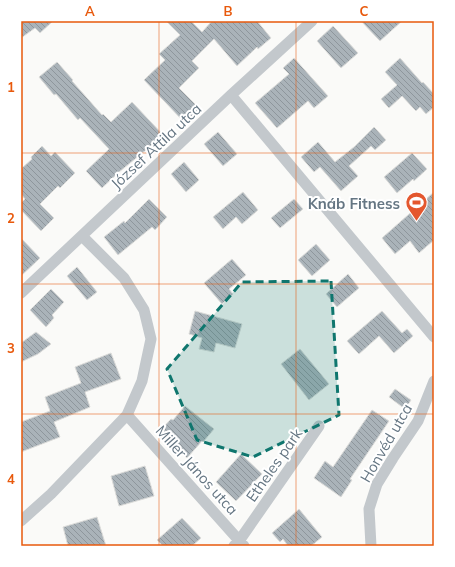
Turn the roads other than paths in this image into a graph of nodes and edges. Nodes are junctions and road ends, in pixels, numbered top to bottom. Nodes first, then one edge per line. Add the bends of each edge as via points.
1 (312, 21) edge
2 (231, 95) junction
3 (82, 236) junction
4 (21, 293) edge
5 (433, 334) edge
6 (434, 381) edge
7 (127, 415) junction
8 (319, 426) dead end
9 (21, 521) edge
10 (239, 544) edge
11 (371, 546) edge

1 - 2 street, József Attila utca
2 - 3 street, József Attila utca
2 - 5 street
3 - 4 street, József Attila utca
3 - 7 street via 124,278 144,310 151,339 142,381
6 - 11 street, Honvéd utca via 418,421 377,484 369,509
7 - 9 street via 51,494
7 - 10 street, Miller János utca
8 - 10 street, Etheles park

